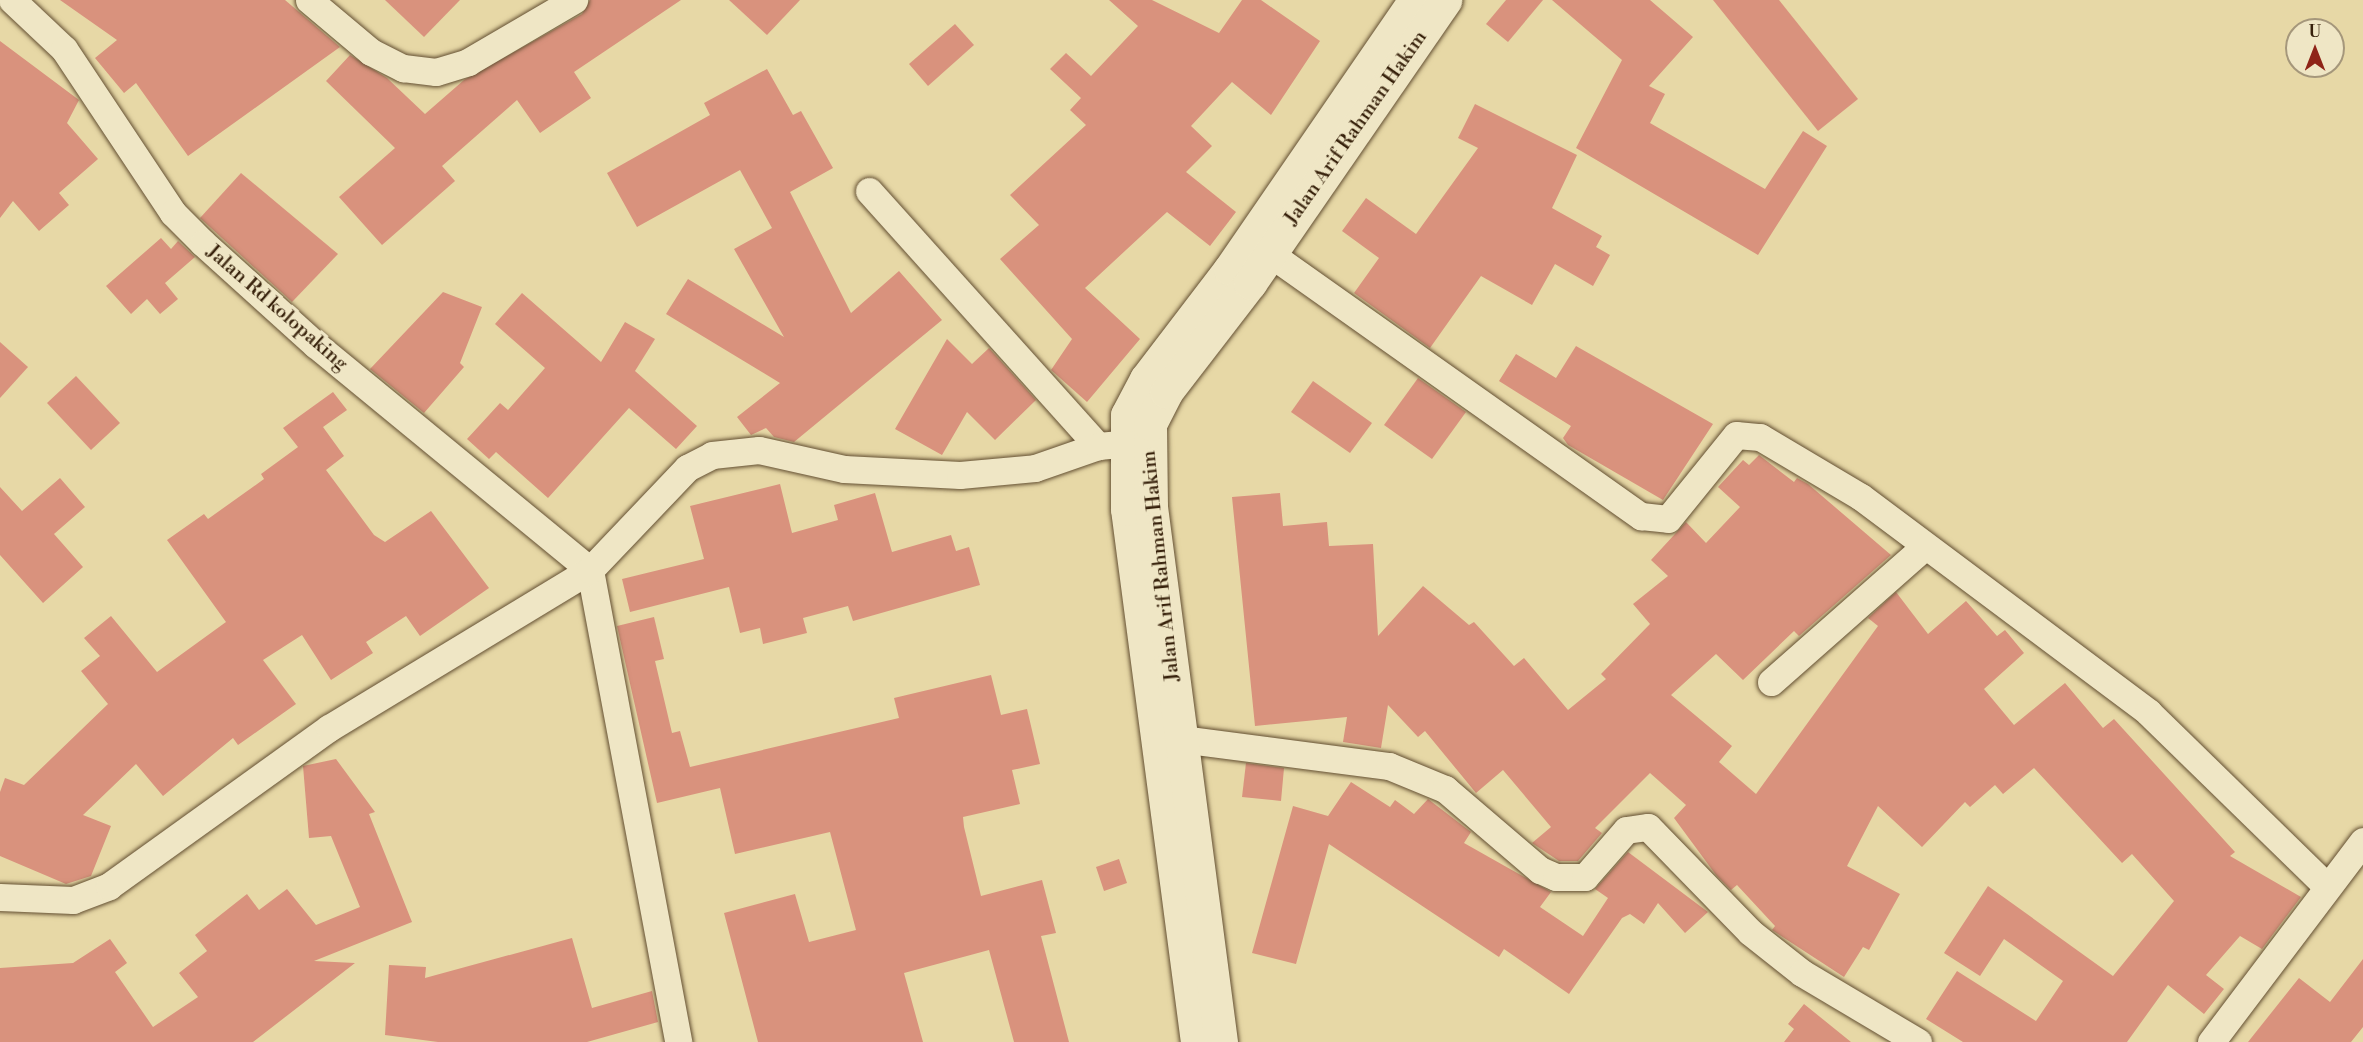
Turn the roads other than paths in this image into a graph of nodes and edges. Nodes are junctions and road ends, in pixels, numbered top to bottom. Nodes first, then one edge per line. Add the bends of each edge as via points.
1 (12, 0) edge
2 (309, 0) edge
3 (574, 0) edge
4 (1415, 0) edge
5 (1445, 0) edge
6 (869, 191) dead end
7 (1269, 253) junction
8 (1240, 276) junction
9 (1156, 385) junction
10 (1110, 445) junction
11 (1925, 546) junction
12 (590, 570) junction
13 (1771, 682) dead end
14 (1181, 739) junction
15 (1180, 822) junction
16 (2363, 842) edge
17 (2326, 886) junction
18 (0, 897) edge
19 (678, 1042) edge
20 (1197, 1042) edge
21 (1221, 1042) edge
22 (1918, 1042) edge
23 (2211, 1042) edge

1 - 12 street, Jalan Rd kolopaking via 64,49 174,213 203,243 316,345
2 - 3 street via 371,52 403,68 436,72 468,62
4 - 8 main road, Jalan Arif Rahman Hakim
5 - 7 main road, Jalan Arif Rahman Hakim
6 - 10 street
7 - 8 main road, Jalan Arif Rahman Hakim
7 - 11 street via 1641,516 1668,519 1726,443 1747,434 1861,497
8 - 9 main road, Jalan Arif Rahman Hakim
9 - 10 main road, Jalan Arif Rahman Hakim via 1127,415
9 - 14 main road, Jalan Arif Rahman Hakim via 1147,445
10 - 12 street via 1035,468 960,475 844,469 759,450 712,455 687,468
10 - 15 main road, Jalan Arif Rahman Hakim via 1127,509
11 - 13 street
11 - 17 street via 2148,712
12 - 18 street via 329,728 109,886 73,900
12 - 19 street
14 - 15 main road, Jalan Arif Rahman Hakim
14 - 22 street via 1389,766 1444,789 1539,870 1556,877 1585,877 1626,830 1648,827 1750,932 1802,973
15 - 20 main road, Jalan Arif Rahman Hakim
15 - 21 main road, Jalan Arif Rahman Hakim
16 - 17 street
17 - 23 street

